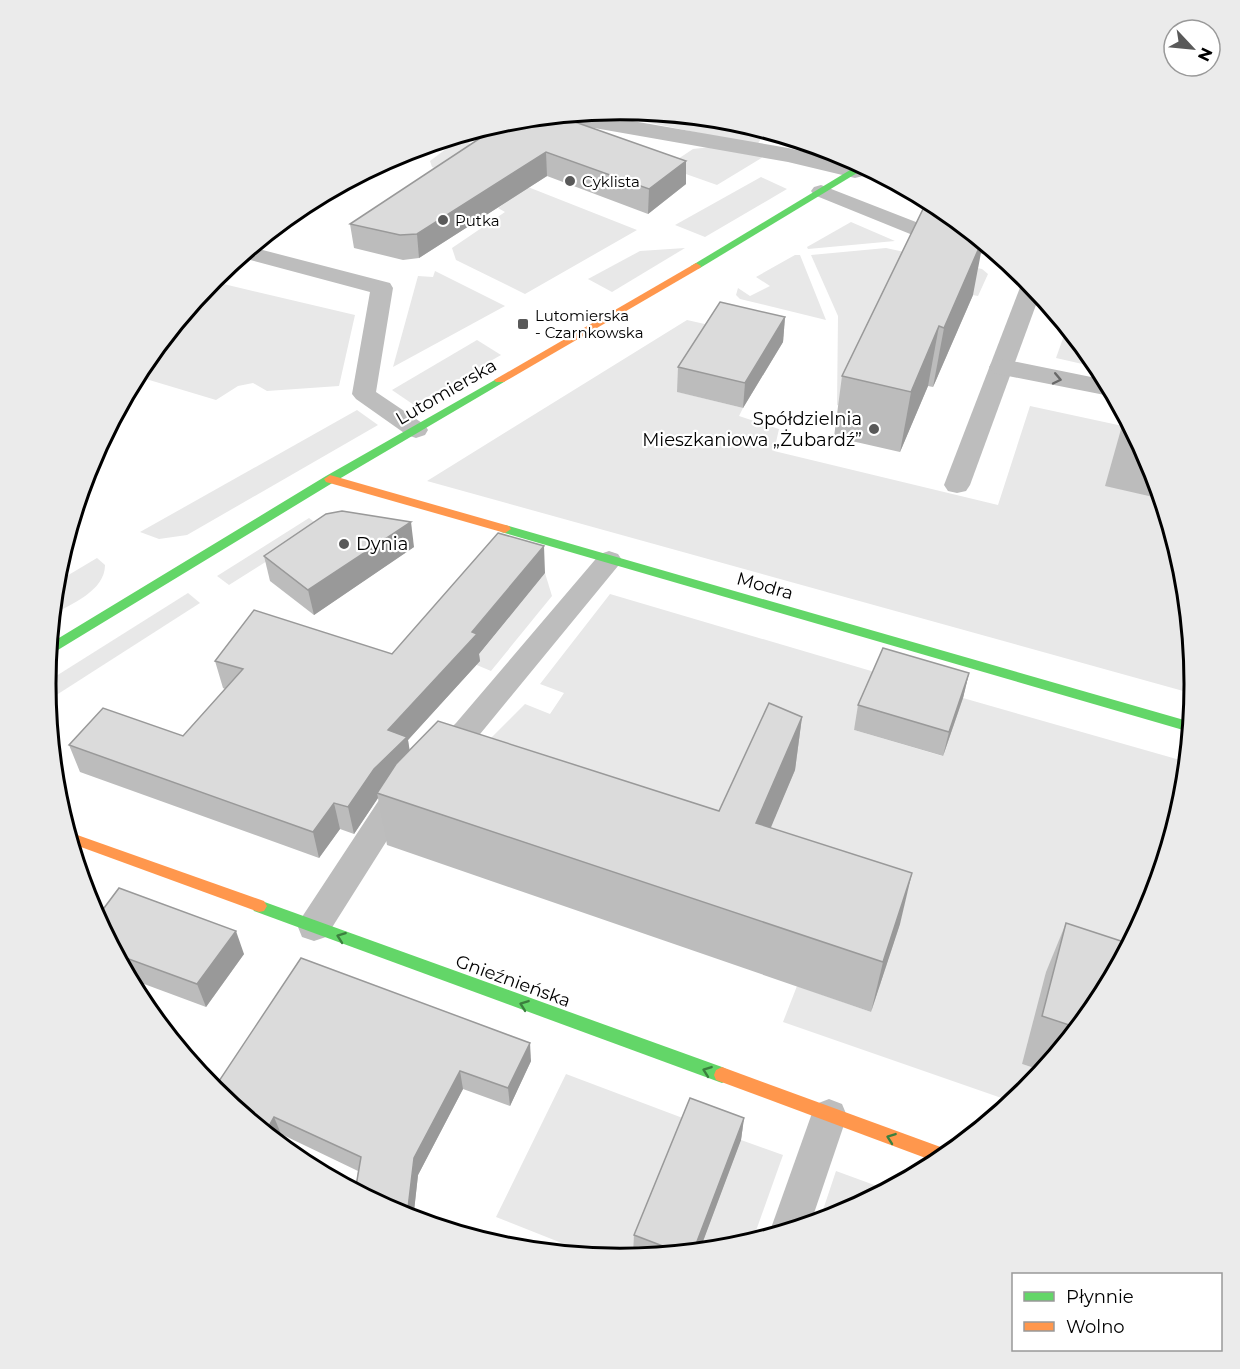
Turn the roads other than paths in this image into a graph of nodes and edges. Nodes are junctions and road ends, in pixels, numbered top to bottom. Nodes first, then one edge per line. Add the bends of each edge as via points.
1 (592, 121) edge
2 (840, 165) edge
3 (854, 171) edge
4 (821, 191) junction
5 (975, 246) edge
6 (254, 255) edge
7 (1028, 295) edge
8 (1002, 367) junction
9 (1100, 387) edge
10 (416, 430) junction
11 (330, 479) junction
12 (957, 485) dead end
13 (609, 560) junction
14 (57, 645) edge
15 (1183, 725) edge
16 (78, 841) edge
17 (314, 927) junction
18 (829, 1116) junction
19 (935, 1153) edge
20 (792, 1222) edge

1 - 2 street
3 - 4 street, Lutomierska
4 - 5 lane via 932,236
4 - 10 street, Lutomierska
6 - 10 lane via 382,288 364,394
7 - 8 lane
8 -> 9 street
8 - 12 lane
10 - 11 street, Lutomierska
11 - 13 street, Modra
11 - 14 street, Lutomierska
13 - 15 street, Modra
13 - 17 lane via 466,731 392,806
16 - 17 street, Gnieźnieńska
18 -> 17 street, Gnieźnieńska
19 -> 18 street, Gnieźnieńska
18 - 20 lane

